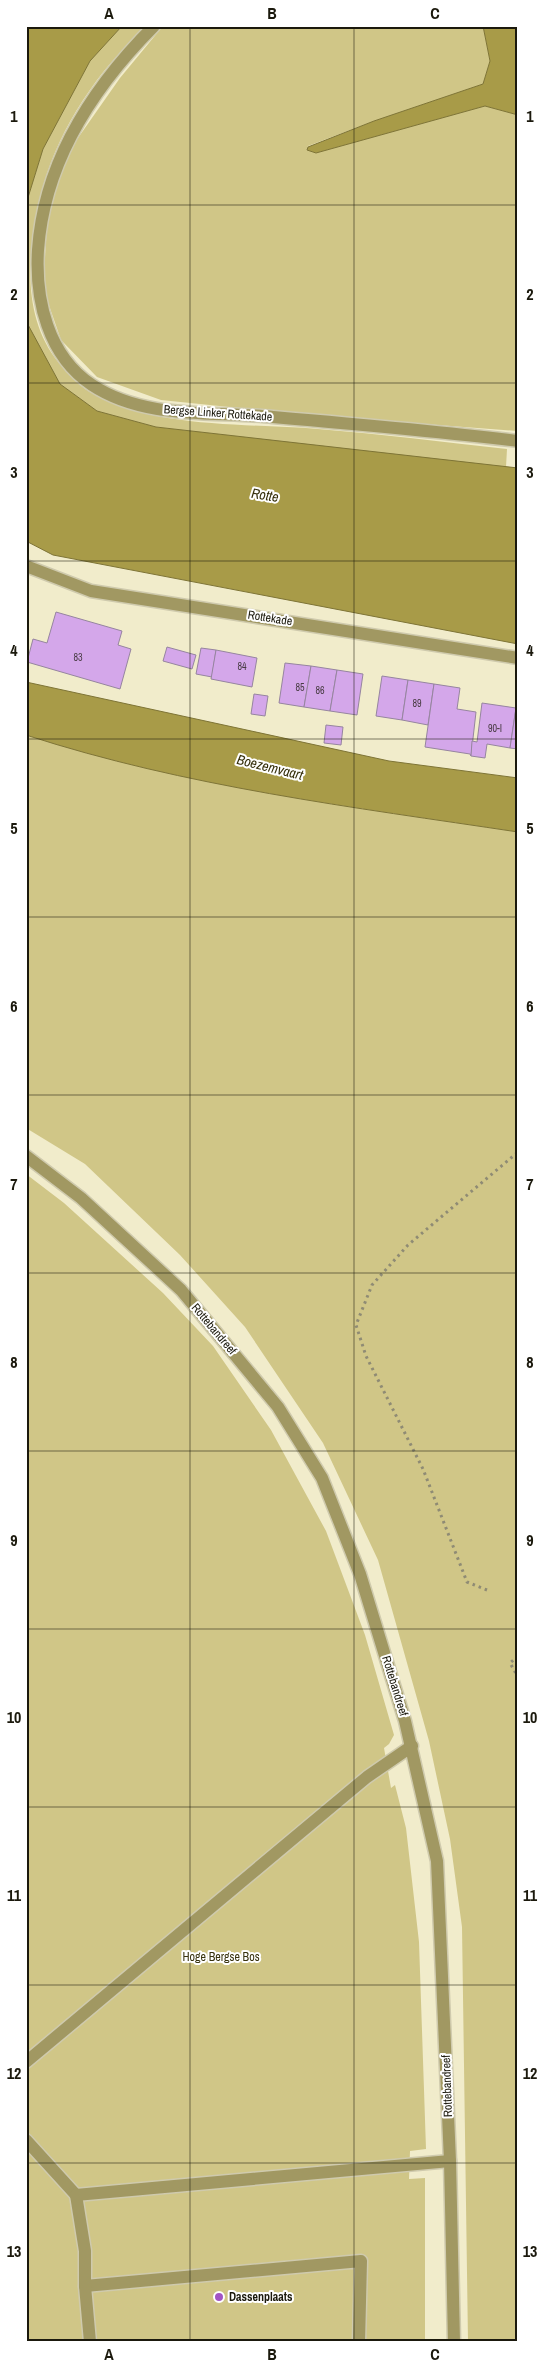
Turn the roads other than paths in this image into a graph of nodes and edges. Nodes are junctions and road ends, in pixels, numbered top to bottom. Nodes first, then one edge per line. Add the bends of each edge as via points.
1 (154, 26) edge
2 (518, 441) edge
3 (26, 566) edge
4 (518, 658) edge
5 (26, 1156) edge
6 (412, 1746) junction
7 (26, 2062) edge
8 (26, 2140) edge
9 (450, 2161) junction
10 (76, 2196) junction
11 (85, 2286) junction
12 (90, 2342) edge
13 (359, 2342) edge
14 (454, 2342) edge

1 - 2 street, Bergse Linker Rottekade via 88,105 68,141 47,196 37,262 39,292 45,321 56,346 72,369 92,386 148,407
3 - 4 street, Rottekade via 91,591
5 - 6 street, Rottebandreef via 81,1198 181,1290 278,1407 322,1478 360,1574
6 - 7 street via 367,1777
6 - 9 street, Rottebandreef via 437,1861
8 - 10 street
9 - 10 street
9 - 14 street, Rottebandreef
10 - 11 street via 85,2251
11 - 12 street
11 - 13 street via 361,2261

